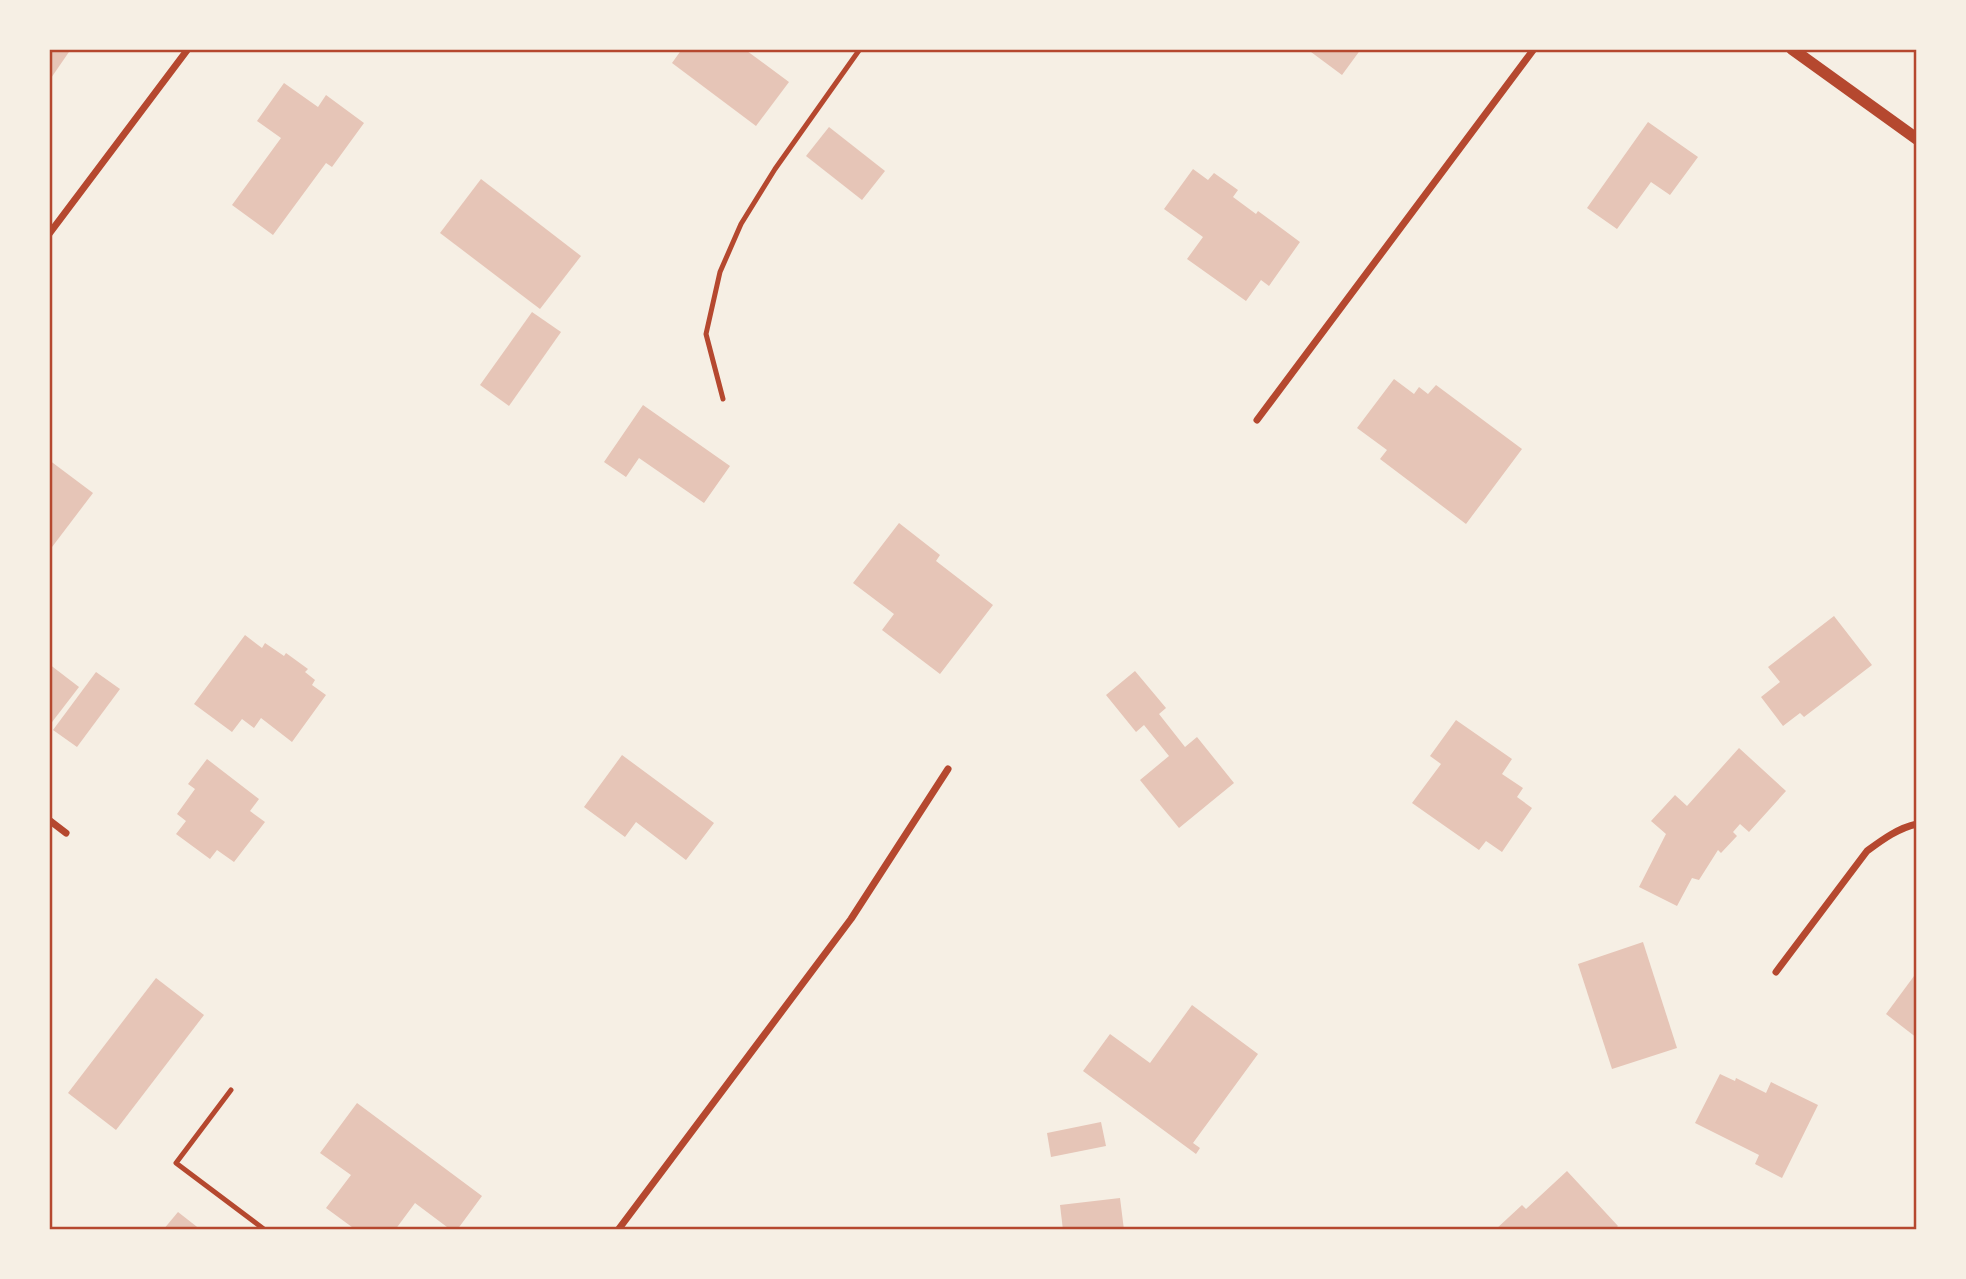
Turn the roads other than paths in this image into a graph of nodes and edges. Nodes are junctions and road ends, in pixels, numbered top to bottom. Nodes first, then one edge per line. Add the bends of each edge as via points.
1 (188, 49) edge
2 (860, 49) edge
3 (1534, 49) edge
4 (1792, 49) edge
5 (1917, 139) edge
6 (49, 234) edge
7 (723, 399) dead end
8 (1258, 420) dead end
9 (948, 769) dead end
10 (49, 820) edge
11 (1917, 824) edge
12 (66, 833) dead end
13 (1776, 972) dead end
14 (231, 1090) dead end
15 (265, 1230) edge
16 (618, 1230) edge

1 - 6 street
2 - 7 lane via 775,169 741,225 720,272 706,334
3 - 8 street
4 - 5 street
9 - 16 street via 851,919
10 - 12 street
11 - 13 street via 1867,851
14 - 15 lane via 176,1163

